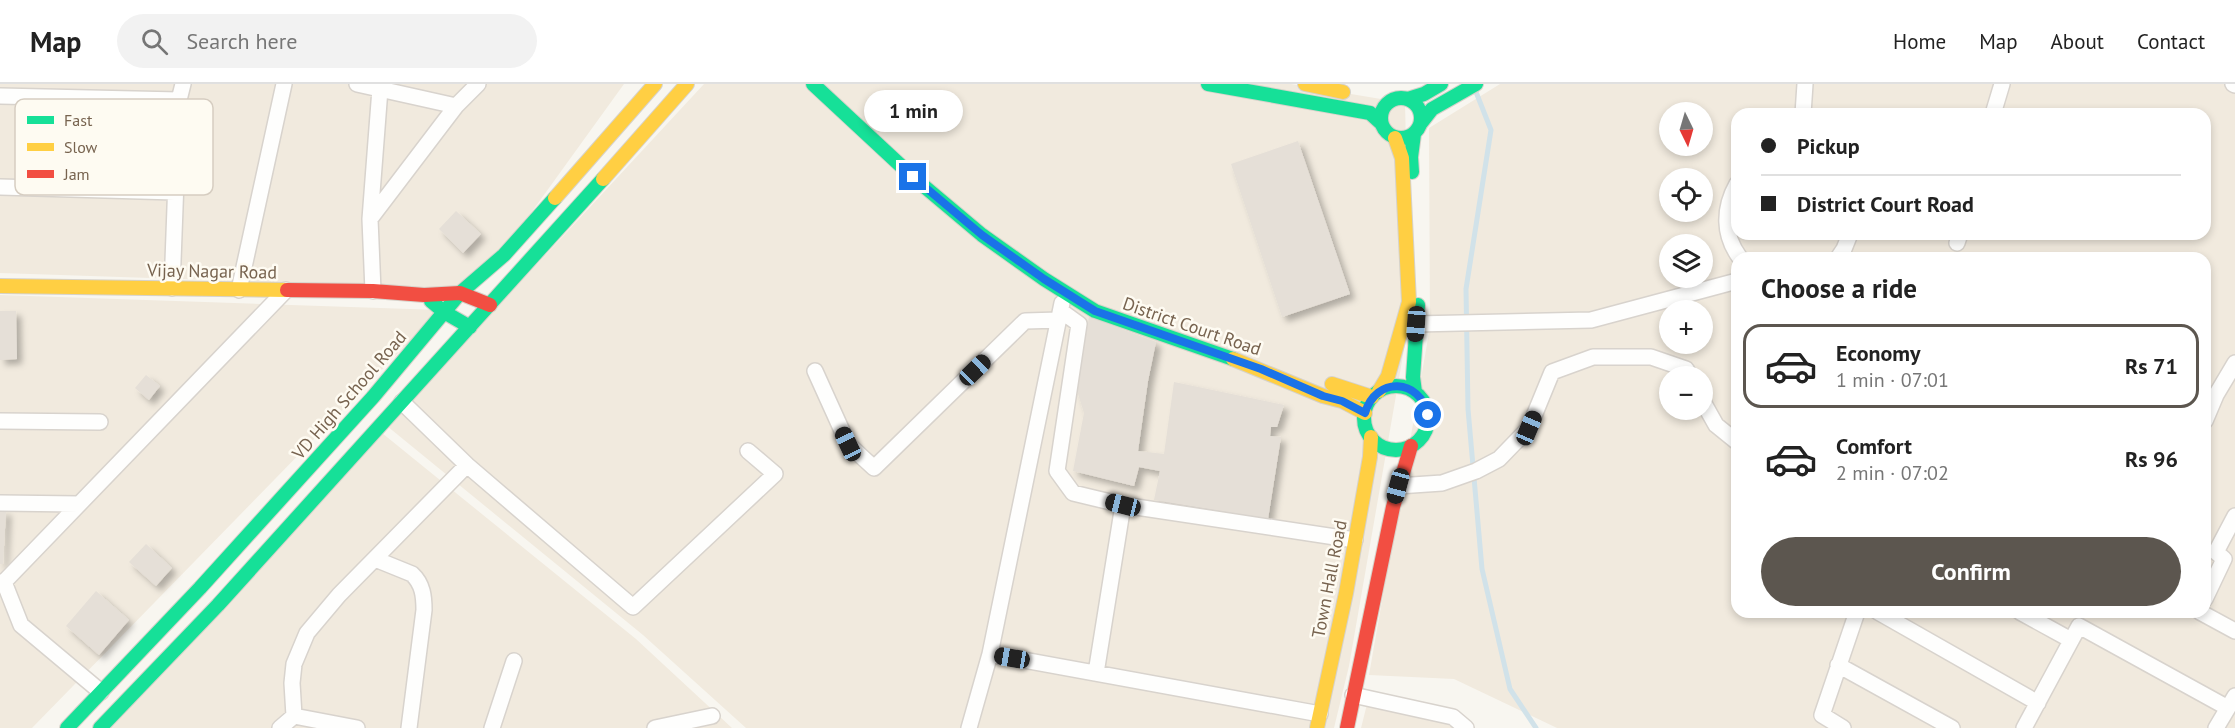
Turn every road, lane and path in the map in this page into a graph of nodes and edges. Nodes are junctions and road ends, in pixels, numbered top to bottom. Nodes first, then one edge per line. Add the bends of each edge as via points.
1 (183, 84) edge
2 (284, 84) edge
3 (357, 84) edge
4 (478, 84) edge
5 (655, 84) edge
6 (687, 84) edge
7 (813, 84) edge
8 (1208, 84) edge
9 (1305, 84) edge
10 (1441, 84) edge
11 (1476, 84) edge
12 (1805, 84) edge
13 (2002, 84) edge
14 (380, 89) junction
15 (75, 90) edge
16 (1357, 94) dead end
17 (0, 96) edge
18 (1377, 98) dead end
19 (169, 99) edge
20 (179, 99) edge
21 (1393, 99) junction
22 (1408, 99) junction
23 (456, 106) junction
24 (1803, 108) edge
25 (1995, 108) edge
26 (1381, 123) junction
27 (1417, 128) junction
28 (1395, 138) junction
29 (0, 187) edge
30 (15, 187) edge
31 (175, 195) edge
32 (1731, 195) edge
33 (370, 219) junction
34 (1736, 252) edge
35 (1044, 279) junction
36 (1731, 283) edge
37 (0, 286) edge
38 (172, 288) junction
39 (239, 290) junction
40 (286, 290) junction
41 (373, 291) junction
42 (1065, 292) junction
43 (460, 293) junction
44 (424, 295) junction
45 (490, 305) junction
46 (444, 312) junction
47 (1060, 316) junction
48 (1416, 324) junction
49 (470, 327) junction
50 (1256, 353) dead end
51 (2235, 363) edge
52 (1677, 366) edge
53 (815, 371) dead end
54 (1307, 374) dead end
55 (1415, 392) junction
56 (2211, 392) edge
57 (1375, 394) junction
58 (402, 402) junction
59 (1365, 413) junction
60 (1713, 420) edge
61 (0, 421) edge
62 (100, 422) dead end
63 (1371, 437) junction
64 (1731, 437) edge
65 (1411, 446) junction
66 (748, 450) dead end
67 (467, 465) junction
68 (1398, 486) junction
69 (0, 503) edge
70 (79, 504) junction
71 (1123, 505) junction
72 (2235, 516) edge
73 (1355, 540) junction
74 (375, 559) junction
75 (2, 582) edge
76 (2211, 586) edge
77 (1855, 618) edge
78 (1888, 618) edge
79 (2031, 618) edge
80 (2211, 618) edge
81 (2235, 631) edge
82 (2071, 640) junction
83 (990, 654) junction
84 (514, 661) dead end
85 (1838, 665) junction
86 (1096, 673) junction
87 (101, 692) junction
88 (1353, 695) junction
89 (2233, 701) edge
90 (2037, 703) junction
91 (294, 716) junction
92 (712, 716) dead end
93 (1319, 721) edge
94 (67, 728) edge
95 (100, 728) edge
96 (280, 728) edge
97 (357, 728) edge
98 (410, 728) edge
99 (492, 728) edge
100 (656, 728) edge
101 (969, 728) edge
102 (1347, 728) edge
103 (1466, 728) edge
104 (1843, 728) edge
105 (1952, 728) edge
106 (2024, 728) edge
107 (2216, 728) edge

1 - 20 street
2 - 39 street
3 - 14 street
4 - 23 street
5 - 43 street, VD High School Road via 504,255
6 - 45 street
7 - 35 street, District Court Road via 913,177 982,235
8 - 26 street via 1370,113
9 - 16 street
10 - 22 street
11 - 27 street via 1432,109
12 - 24 street
13 - 25 street
14 - 23 street
14 - 33 street
15 - 17 street
15 - 19 street
18 - 21 street
21 - 22 street
21 - 26 street via 1382,110
22 - 27 street via 1419,109
23 - 33 street
26 - 28 street
27 - 28 street
27 - 48 street via 1411,157
28 - 57 street via 1402,158 1409,302 1388,376
29 - 30 street
31 - 38 street
32 - 34 street via 1726,221
33 - 41 street
35 - 42 street, District Court Road
35 - 50 street, District Court Road
36 - 48 street via 1591,321
37 - 38 street, Vijay Nagar Road
38 - 39 street, Vijay Nagar Road
39 - 40 street, Vijay Nagar Road
40 - 41 street, Vijay Nagar Road
40 - 70 street
41 - 44 street, Vijay Nagar Road
42 - 47 street
42 - 59 street, District Court Road via 1095,311 1261,369
43 - 44 street, Vijay Nagar Road
43 - 45 street, Vijay Nagar Road
43 - 46 street, VD High School Road
44 - 46 street
45 - 49 street
46 - 49 street
46 - 87 street, VD High School Road via 366,406
47 - 53 street via 1025,321 874,468 848,444
47 - 71 street via 1079,324 1057,471 1073,493
47 - 83 street
48 - 55 street
49 - 58 street
51 - 56 street
52 - 68 street via 1651,357 1593,357 1552,372 1529,428 1498,459 1442,483
54 - 57 street
55 - 57 street via 1397,386
55 - 65 street via 1428,415 1424,433
57 - 59 street
58 - 67 street
58 - 95 street via 219,604
59 - 63 street
60 - 64 street
61 - 62 street
63 - 65 street via 1384,447
63 - 73 street, Town Hall Road
65 - 68 street
66 - 67 street via 775,474 633,608
67 - 74 street
68 - 88 street
69 - 70 street
70 - 75 street
71 - 73 street
71 - 86 street
72 - 76 street via 2216,552 2224,559
73 - 93 street, Town Hall Road
74 - 91 street via 307,633 294,663
74 - 98 street via 412,574 424,596
75 - 87 street via 21,625
77 - 85 street
78 - 90 street
79 - 82 street
80 - 81 street
82 - 89 street via 2079,626
82 - 90 street
83 - 86 street
83 - 101 street
84 - 99 street
85 - 104 street via 1822,715
85 - 105 street
86 - 93 street
87 - 94 street, VD High School Road
88 - 102 street
88 - 103 street via 1453,717
89 - 107 street
90 - 106 street
91 - 96 street
91 - 97 street
92 - 100 street

